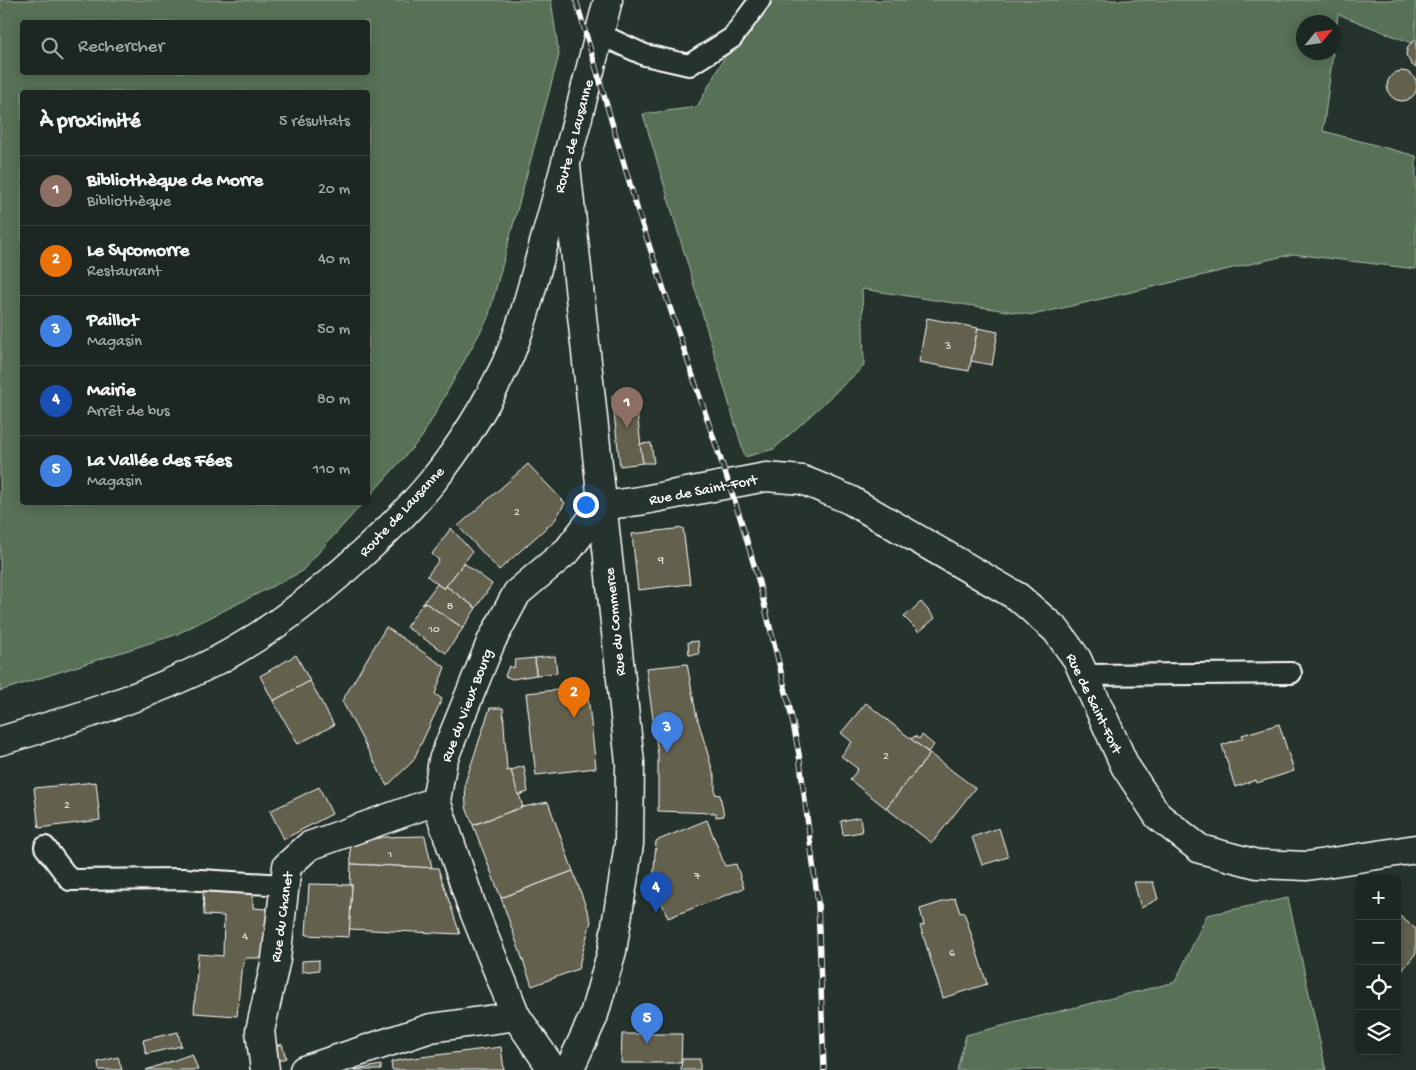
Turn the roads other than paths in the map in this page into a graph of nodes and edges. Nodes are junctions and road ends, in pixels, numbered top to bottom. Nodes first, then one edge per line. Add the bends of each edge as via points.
1 (608, 0) edge
2 (760, 0) edge
3 (599, 34) junction
4 (566, 166) junction
5 (602, 506) junction
6 (1291, 673) dead end
7 (1084, 675) junction
8 (0, 741) edge
9 (436, 801) junction
10 (45, 847) dead end
11 (1416, 850) edge
12 (284, 885) junction
13 (516, 1016) junction
14 (265, 1070) edge
15 (304, 1070) edge
16 (553, 1070) edge
17 (569, 1070) edge

1 - 3 street, Route de Lausanne
2 - 3 lane via 732,38 689,66 646,55
3 - 4 street, Route de Lausanne
4 - 5 street, Rue du Commerce
4 - 8 street, Route de Lausanne via 525,312 507,362 486,402 431,484 376,541 315,596 267,631 218,660 145,694 67,722
5 - 7 street, Rue de Saint-Fort via 766,476 802,480 850,500 1018,597 1056,630
5 - 9 street, Rue du Vieux Bourg via 568,550 517,593 491,642 443,760
5 - 17 street, Rue du Commerce via 630,763 629,844 612,951 593,1018
6 - 7 lane
7 - 11 street, Rue de Saint-Fort via 1125,766 1158,816 1200,849 1257,864 1307,866
9 - 12 street, Rue du Chanet via 309,846 287,866
9 - 13 street, Rue du Vieux Bourg via 471,904
10 - 12 lane via 70,880 184,879
12 - 14 street, Rue du Chanet via 276,959 260,1031
13 - 15 street via 431,1028
13 - 16 street, Rue du Vieux Bourg

